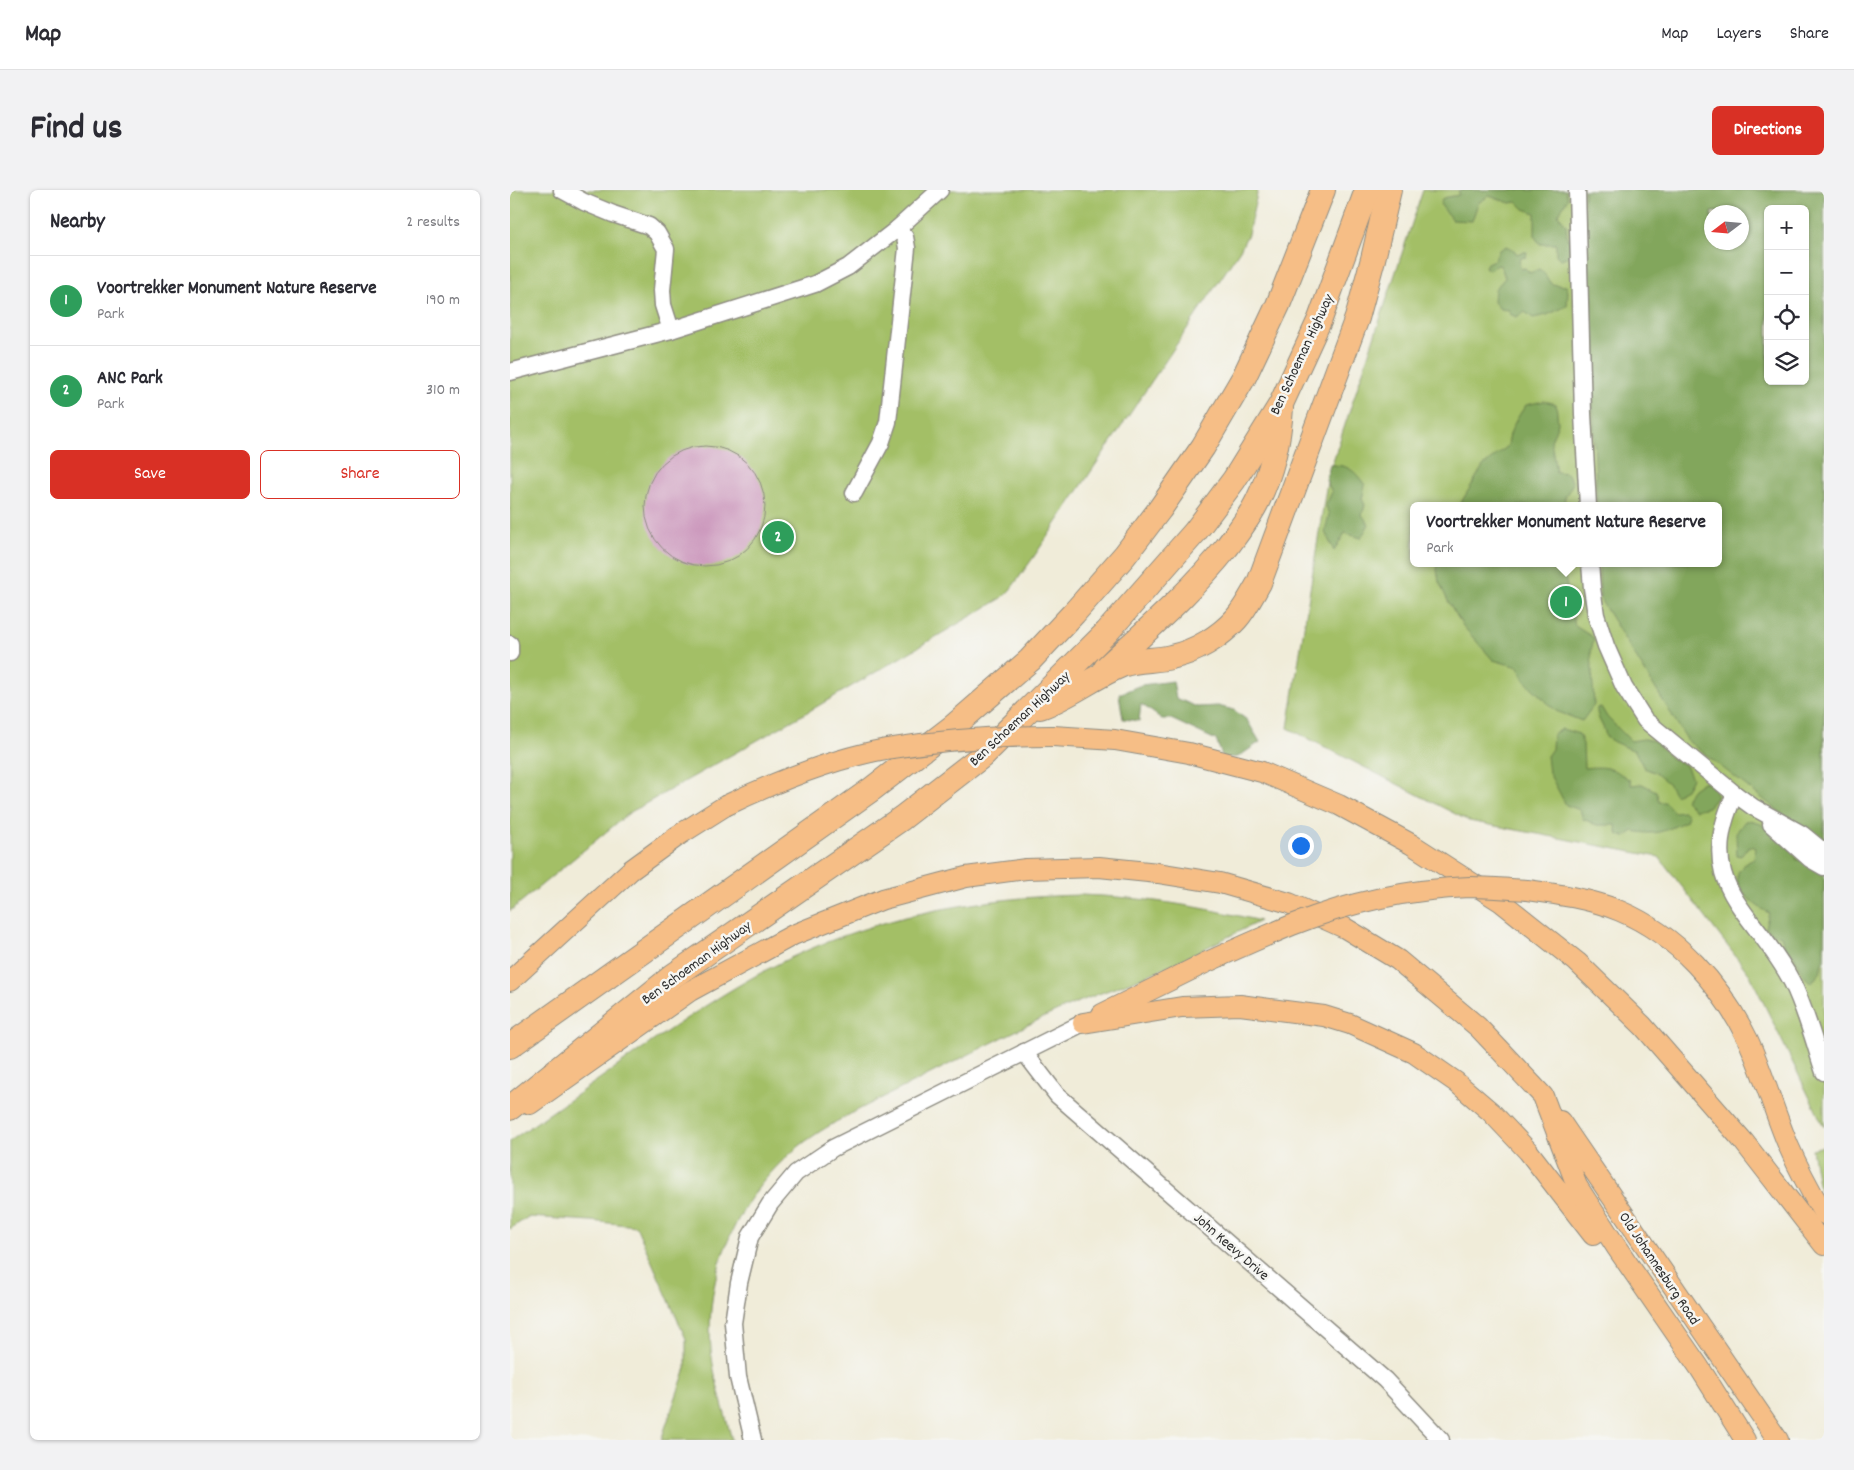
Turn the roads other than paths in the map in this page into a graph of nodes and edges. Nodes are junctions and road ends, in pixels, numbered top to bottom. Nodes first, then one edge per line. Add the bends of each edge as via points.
1 (562, 190) edge
2 (940, 190) edge
3 (1323, 190) edge
4 (1367, 190) edge
5 (1388, 190) edge
6 (1577, 190) edge
7 (897, 229) junction
8 (671, 330) junction
9 (510, 372) edge
10 (1281, 404) junction
11 (854, 493) dead end
12 (1588, 502) edge
13 (1590, 567) edge
14 (510, 644) edge
15 (510, 653) edge
16 (1098, 676) junction
17 (1030, 710) junction
18 (1735, 794) junction
19 (1753, 807) junction
20 (1824, 852) edge
21 (1824, 867) edge
22 (510, 981) edge
23 (1082, 1023) junction
24 (510, 1046) edge
25 (1024, 1052) junction
26 (1824, 1072) edge
27 (1543, 1096) junction
28 (510, 1108) edge
29 (510, 1113) edge
30 (1824, 1214) edge
31 (1824, 1244) edge
32 (753, 1440) edge
33 (1441, 1440) edge
34 (1736, 1440) edge
35 (1745, 1440) edge
36 (1778, 1440) edge

1 - 8 street via 598,208 649,226 657,233 666,249 662,290
2 - 7 street
3 - 24 highway via 1278,305 1244,377 1203,447 1125,555 1068,620 1030,660 954,726 872,789
4 - 10 highway, Ben Schoeman Highway via 1320,319
5 - 16 highway via 1357,318 1259,583 1237,618 1223,632 1200,646 1171,657 1124,664
6 - 12 street
7 - 8 street via 831,277
7 - 11 street via 905,237 907,248 888,422 882,443
8 - 9 street
10 - 16 highway via 1279,437 1270,467 1258,500 1242,528 1206,573
10 - 17 highway, Ben Schoeman Highway via 1234,480 1195,532 1107,632
13 - 18 street via 1596,615 1606,646 1624,687 1645,720
14 - 15 street
16 - 17 highway via 1078,690
17 - 28 highway, Ben Schoeman Highway via 982,756 902,818 673,976
18 - 19 street
18 - 26 street via 1726,814 1721,839 1722,873 1735,901 1793,983
19 - 20 street via 1802,834
19 - 21 street via 1810,859
22 - 31 main road, bridge via 631,870 725,806 774,782 885,750 960,739 1053,736 1114,740 1189,753 1262,772 1339,805 1411,844 1500,902 1577,962 1643,1026 1744,1142
23 - 25 street
23 - 30 main road, bridge via 1205,963 1293,925 1381,898 1470,888 1566,895 1619,910 1663,935 1699,966 1724,999 1747,1040 1789,1147
23 - 34 main road via 1182,1007 1240,1005 1324,1016 1414,1053 1456,1082 1491,1112 1528,1151 1583,1221
25 - 32 street via 833,1148 796,1173 770,1204 750,1238 733,1323 738,1377
25 - 33 street, John Keevy Drive via 1057,1094 1378,1374
27 - 29 main road via 1478,1027 1398,960 1345,928 1289,903 1220,883 1099,867 1026,869 966,877 884,898 792,935 690,991 535,1102
27 - 35 main road via 1577,1186
27 - 36 main road, Old Johannesburg Road

